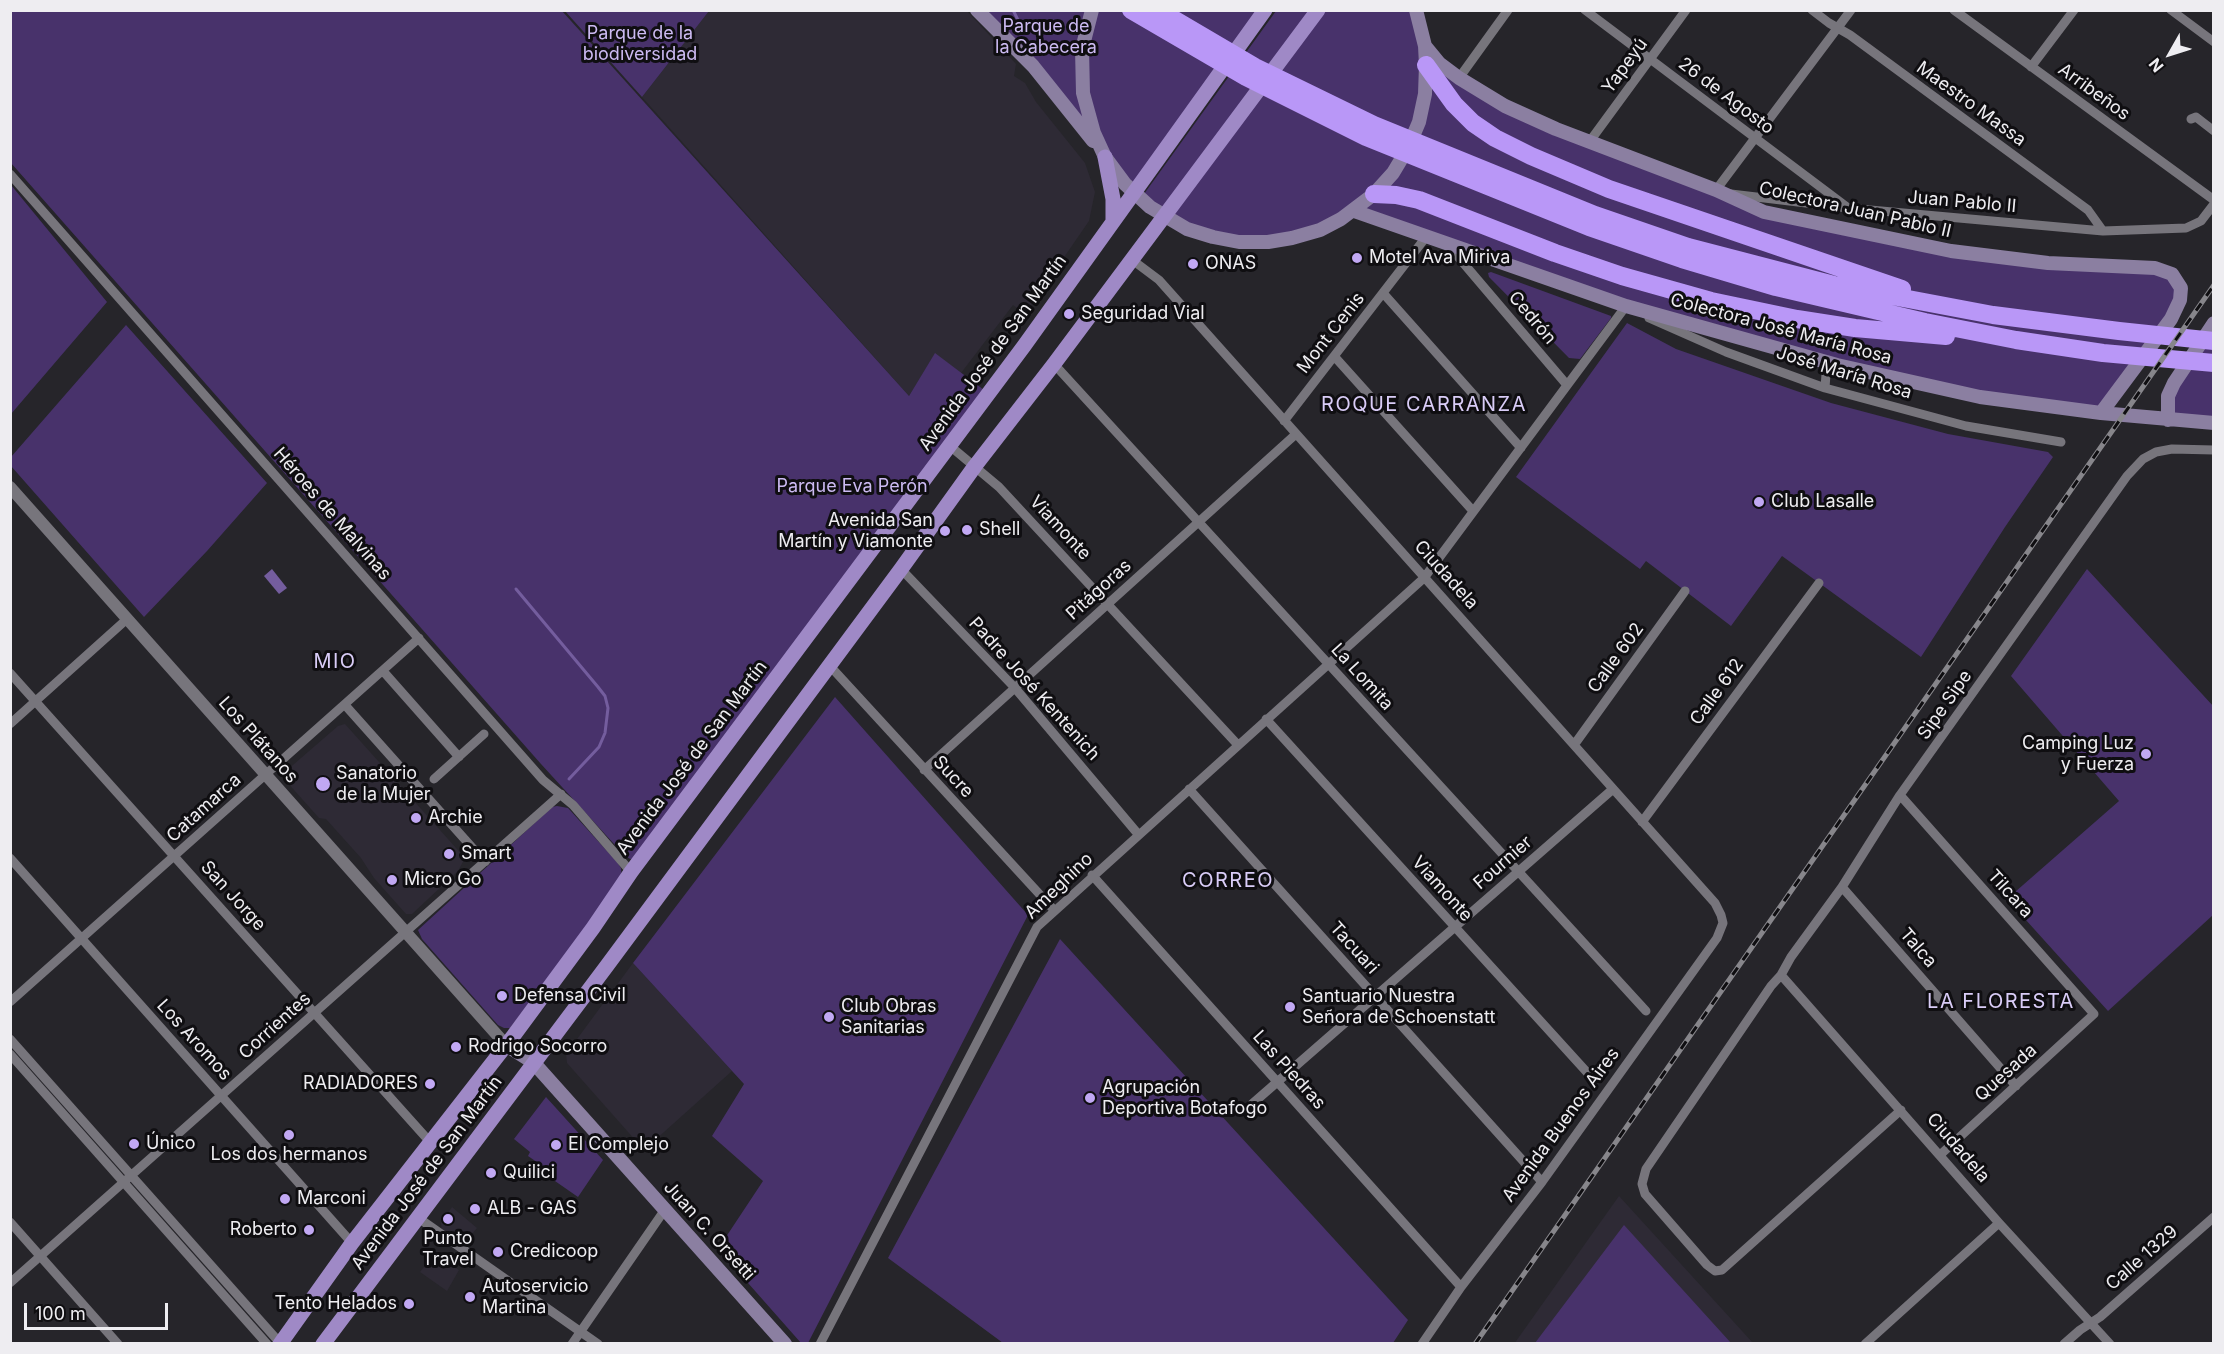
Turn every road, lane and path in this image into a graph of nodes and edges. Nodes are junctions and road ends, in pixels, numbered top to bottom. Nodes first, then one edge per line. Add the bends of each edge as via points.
1 (977, 10) edge
2 (1092, 10) edge
3 (1131, 10) edge
4 (1158, 10) edge
5 (1264, 10) edge
6 (1318, 10) edge
7 (1416, 10) edge
8 (1508, 10) edge
9 (1585, 10) edge
10 (1686, 10) edge
11 (1812, 10) edge
12 (1851, 10) edge
13 (1954, 10) edge
14 (2171, 10) edge
15 (2071, 12) edge
16 (1838, 28) junction
17 (2214, 42) edge
18 (1425, 46) junction
19 (1650, 59) junction
20 (1426, 65) junction
21 (2031, 67) junction
22 (1458, 78) junction
23 (2191, 119) dead end
24 (2214, 131) edge
25 (1755, 138) junction
26 (1590, 141) junction
27 (1104, 154) junction
28 (1432, 157) junction
29 (10, 174) edge
30 (1717, 191) junction
31 (1134, 194) junction
32 (1374, 194) junction
33 (2214, 202) edge
34 (1848, 208) junction
35 (1354, 211) junction
36 (1164, 217) junction
37 (1113, 221) junction
38 (2103, 231) junction
39 (1426, 237) junction
40 (1448, 245) junction
41 (1131, 259) junction
42 (1383, 293) junction
43 (1626, 306) junction
44 (1993, 315) junction
45 (2214, 323) edge
46 (2016, 340) junction
47 (2214, 341) edge
48 (1334, 356) junction
49 (2214, 363) edge
50 (1054, 364) junction
51 (1837, 365) junction
52 (1567, 385) junction
53 (1825, 388) junction
54 (2101, 413) junction
55 (2168, 420) junction
56 (1284, 421) junction
57 (2214, 423) edge
58 (1296, 434) junction
59 (2061, 442) dead end
60 (950, 446) junction
61 (1521, 447) junction
62 (2214, 450) edge
63 (975, 466) junction
64 (10, 487) edge
65 (1473, 512) junction
66 (1198, 522) junction
67 (901, 570) junction
68 (1424, 578) junction
69 (1819, 583) dead end
70 (1685, 591) dead end
71 (1108, 604) junction
72 (127, 619) junction
73 (419, 638) junction
74 (1328, 664) junction
75 (830, 666) junction
76 (383, 671) junction
77 (10, 673) edge
78 (1015, 688) junction
79 (36, 701) junction
80 (345, 705) junction
81 (1266, 719) junction
82 (10, 724) edge
83 (484, 734) dead end
84 (1238, 744) junction
85 (1574, 745) junction
86 (459, 757) junction
87 (924, 770) junction
88 (266, 776) junction
89 (434, 779) dead end
90 (1189, 789) junction
91 (1613, 789) junction
92 (561, 794) junction
93 (1900, 795) junction
94 (1642, 822) junction
95 (1138, 834) junction
96 (175, 857) junction
97 (10, 858) edge
98 (485, 862) junction
99 (631, 872) junction
100 (1518, 872) junction
101 (1092, 875) junction
102 (1842, 887) junction
103 (1054, 910) junction
104 (1723, 923) joint
105 (1455, 927) junction
106 (406, 933) junction
107 (82, 939) junction
108 (1781, 975) junction
109 (1377, 998) junction
110 (10, 1002) edge
111 (1646, 1011) dead end
112 (315, 1013) junction
113 (2094, 1014) joint
114 (10, 1039) edge
115 (506, 1045) junction
116 (10, 1054) edge
117 (533, 1062) junction
118 (1594, 1080) dead end
119 (1278, 1082) junction
120 (2016, 1086) junction
121 (222, 1096) junction
122 (1252, 1104) dead end
123 (1900, 1110) junction
124 (430, 1142) junction
125 (1940, 1155) junction
126 (128, 1179) junction
127 (1542, 1182) junction
128 (666, 1208) junction
129 (417, 1217) junction
130 (2214, 1217) edge
131 (10, 1222) edge
132 (1999, 1223) junction
133 (352, 1243) junction
134 (41, 1256) junction
135 (10, 1283) edge
136 (1461, 1287) junction
137 (2091, 1322) junction
138 (581, 1331) junction
139 (280, 1343) edge
140 (118, 1344) edge
141 (267, 1344) edge
142 (323, 1344) edge
143 (572, 1344) edge
144 (598, 1344) edge
145 (785, 1344) edge
146 (820, 1344) edge
147 (1422, 1344) edge
148 (1865, 1344) edge
149 (2064, 1344) edge
150 (2110, 1344) edge

1 - 27 main road via 1033,66
2 - 27 main road via 1082,49 1083,93
3 - 28 highway via 1296,103
4 - 28 highway via 1255,67
5 - 31 main road, Avenida José de San Martín
6 - 36 main road, Avenida José de San Martín
7 - 18 main road
8 - 22 street
9 - 19 street, 26 de Agosto
10 - 19 street, Yapeyú
11 - 16 street, Maestro Massa
12 - 16 street
13 - 21 street, Arribeños
14 - 17 street
15 - 21 street
16 - 25 street
16 - 38 street, Maestro Massa via 2088,210
18 - 20 main road
18 - 22 main road, Colectora Juan Pablo II
19 - 25 street, 26 de Agosto
19 - 26 street, Yapeyú
20 - 32 main road via 1419,122 1398,165
20 - 44 highway via 1473,123 1531,156 1609,189 1783,249
21 - 33 street, Arribeños
22 - 26 main road, Colectora Juan Pablo II via 1505,106
23 - 24 street via 2196,117
25 - 30 street
25 - 34 street, 26 de Agosto
26 - 30 main road, Colectora Juan Pablo II
27 - 31 main road
27 - 37 main road via 1113,198
28 - 44 highway via 1688,247 1834,285
28 - 46 highway via 1589,227 1682,259 1776,287
29 - 73 street, Héroes de Malvinas
30 - 34 street, Juan Pablo II
30 - 54 main road, Colectora Juan Pablo II via 1764,212 1951,251 2048,263 2155,268 2172,274 2181,288 2171,318
31 - 36 main road
31 - 37 main road, Avenida José de San Martín
32 - 35 main road
32 - 46 highway via 1419,200 1622,276 1711,300 1855,328
33 - 38 street, Juan Pablo II via 2201,221 2186,228
34 - 38 street, Juan Pablo II
35 - 36 main road via 1320,230 1268,242 1213,237
35 - 39 main road, Colectora José María Rosa
36 - 41 main road, Avenida José de San Martín
37 - 60 main road, Avenida José de San Martín
39 - 40 main road, Colectora José María Rosa
39 - 42 street, Mont Cenis
40 - 43 main road, Colectora José María Rosa
40 - 52 street, Cedrón
41 - 50 main road, Avenida José de San Martín
41 - 56 street, Ciudadela via 1159,280
42 - 48 street, Mont Cenis
42 - 61 street
43 - 51 main road, Colectora José María Rosa
43 - 52 street, Ameghino
43 - 53 street, José María Rosa via 1726,352
44 - 47 highway
45 - 55 main road via 2174,383 2168,396
46 - 49 highway
48 - 56 street, Mont Cenis
48 - 65 street
50 - 63 main road, Avenida José de San Martín
50 - 66 street, La Lomita
51 - 53 street via 1826,374
51 - 54 main road, Colectora José María Rosa via 1980,397
52 - 61 street, Ameghino
53 - 59 street, José María Rosa via 1966,426
54 - 55 main road, Colectora José María Rosa
55 - 57 main road, Colectora José María Rosa
56 - 58 street, Ciudadela
58 - 66 street, Pitágoras
58 - 68 street, Ciudadela
60 - 63 street, Viamonte
60 - 99 main road, Avenida José de San Martín
61 - 65 street, Ameghino
62 - 93 street, Sipe Sipe via 2156,452 2127,476
63 - 67 main road, Avenida José de San Martín
63 - 71 street, Viamonte
64 - 72 street, Los Plátanos
65 - 68 street, Ameghino
66 - 71 street, Pitágoras
66 - 74 street, La Lomita
67 - 75 main road, Avenida José de San Martín
67 - 78 street, Padre José Kentenich
68 - 74 street, Ameghino
68 - 85 street, Ciudadela
69 - 94 street, Calle 612
70 - 85 street, Calle 602
71 - 78 street, Pitágoras
71 - 84 street, Viamonte
72 - 79 street
72 - 88 street, Los Plátanos
73 - 76 street, Catamarca
73 - 92 street, Héroes de Malvinas via 543,780
74 - 81 street, Ameghino
74 - 100 street, La Lomita
75 - 87 street, Sucre
75 - 117 main road, Avenida José de San Martín
76 - 80 street, Catamarca
76 - 86 street
77 - 79 street, San Jorge
78 - 87 street, Pitágoras
78 - 95 street, Padre José Kentenich
79 - 82 street
79 - 96 street, San Jorge
80 - 88 street, Catamarca
80 - 98 street
81 - 84 street, Ameghino
81 - 105 street, Viamonte
83 - 86 street
84 - 90 street, Ameghino
85 - 91 street, Ciudadela
86 - 89 street
87 - 103 street, Sucre
88 - 96 street, Catamarca
88 - 106 street, Los Plátanos
90 - 95 street, Ameghino
90 - 109 street, Tacuari
91 - 94 street, Ciudadela
91 - 100 street, Fournier
92 - 98 street, Corrientes
92 - 99 street, Héroes de Malvinas
93 - 102 street, Sipe Sipe
93 - 113 street, Tilcara
94 - 104 street, Ciudadela via 1715,903
95 - 101 street, Ameghino
96 - 107 street, Catamarca
96 - 112 street, San Jorge
97 - 107 street, Los Aromos
98 - 106 street, Corrientes
99 - 115 main road, Avenida José de San Martín
100 - 105 street, Fournier
100 - 111 street, La Lomita
101 - 103 street, Ameghino
101 - 119 street, Las Piedras
102 - 108 street, Sipe Sipe
102 - 120 street, Talca
103 - 146 street, Ameghino via 1036,927
104 - 127 street, Avenida Buenos Aires via 1717,938
105 - 109 street, Fournier
105 - 118 street, Viamonte
106 - 112 street, Corrientes
106 - 115 street, Los Plátanos
107 - 110 street, Catamarca
107 - 121 street, Los Aromos
108 - 123 street, Ciudadela
108 - 123 street, Sipe Sipe via 1646,1169 1642,1184 1645,1194 1707,1265 1715,1271 1722,1270
109 - 119 street, Fournier
109 - 127 street, Tacuari
112 - 121 street, Corrientes
112 - 124 street, San Jorge
113 - 120 street, Quesada
114 - 126 street
115 - 117 main road, Los Plátanos
115 - 124 main road, Avenida José de San Martín
116 - 126 street
117 - 128 main road, Juan C. Orsetti
117 - 129 main road, Avenida José de San Martín
119 - 122 street, Fournier
119 - 136 street, Las Piedras
120 - 125 street, Quesada
121 - 126 street, Corrientes
121 - 133 street, Los Aromos
123 - 125 street, Ciudadela
124 - 133 main road, Avenida José de San Martín
125 - 132 street, Ciudadela
126 - 134 street, Corrientes
126 - 139 street
126 - 141 street
127 - 136 street, Avenida Buenos Aires
128 - 138 street
128 - 145 main road, Juan C. Orsetti
129 - 138 street
129 - 142 main road, Avenida José de San Martín
130 - 137 street, Calle 1329
131 - 134 street
132 - 137 street, Ciudadela
132 - 148 street
133 - 139 main road, Avenida José de San Martín
134 - 135 street, Corrientes
134 - 140 street
136 - 147 street, Avenida Buenos Aires
137 - 149 street, Calle 1329
137 - 150 street, Ciudadela
138 - 143 street
138 - 144 street

